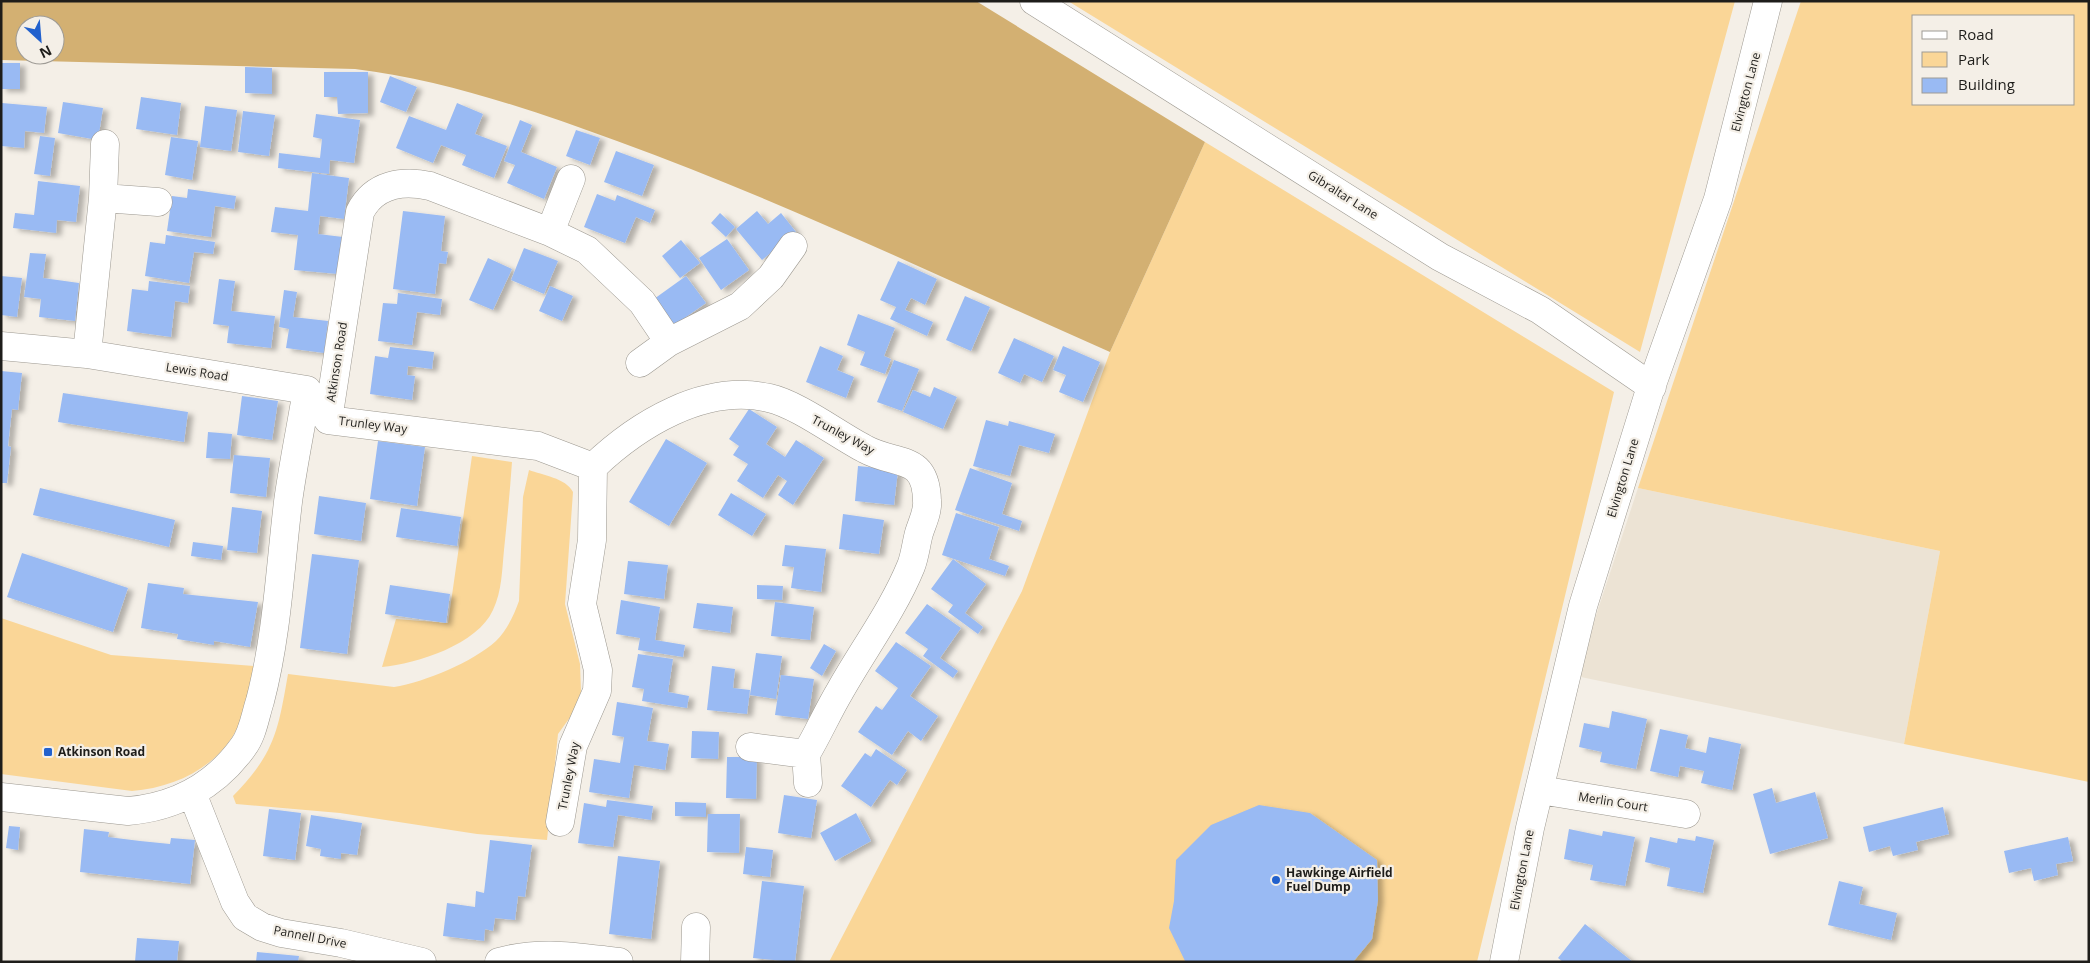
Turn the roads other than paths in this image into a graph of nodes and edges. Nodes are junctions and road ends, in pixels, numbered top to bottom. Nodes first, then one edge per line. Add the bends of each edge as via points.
1 (1034, 1) edge
2 (1768, 1) edge
3 (105, 144) dead end
4 (572, 179) dead end
5 (104, 198) junction
6 (158, 202) dead end
7 (550, 232) junction
8 (793, 246) dead end
9 (669, 342) junction
10 (1, 346) edge
11 (87, 354) junction
12 (640, 363) dead end
13 (1652, 387) junction
14 (307, 390) junction
15 (328, 420) junction
16 (593, 467) junction
17 (750, 747) dead end
18 (806, 754) junction
19 (808, 783) dead end
20 (1540, 790) junction
21 (192, 793) junction
22 (1, 797) edge
23 (1686, 814) dead end
24 (560, 822) dead end
25 (696, 927) dead end
26 (422, 962) edge
27 (499, 962) edge
28 (619, 962) edge
29 (695, 962) edge
30 (1504, 962) edge

1 - 13 street, Gibraltar Lane via 1440,257 1540,310
2 - 13 street, Elvington Lane via 1718,199
3 - 5 street
4 - 7 street
5 - 6 street
5 - 11 street
7 - 9 street, Atkinson Road via 587,250 596,258 642,302
7 - 15 street, Atkinson Road via 414,182 396,184 369,197 360,212
8 - 9 street via 766,282 740,306
9 - 12 street
10 - 11 street, Lewis Road
11 - 14 street, Lewis Road
13 - 20 street, Elvington Lane via 1584,606
14 - 15 street, Atkinson Road
14 - 21 street, Atkinson Road via 289,500 271,660 252,730 244,746 224,770
15 - 16 street, Trunley Way via 538,446
16 - 18 street, Trunley Way via 634,433 680,409 701,401 743,396 769,398 786,405 866,450 914,466 923,476 926,512 911,565
16 - 24 street, Trunley Way via 592,540 582,604 598,670 596,691 572,746
17 - 18 street
18 - 19 street
20 - 23 street, Merlin Court
20 - 30 street, Elvington Lane
21 - 22 street, Atkinson Road via 160,806 128,812
21 - 26 street, Pannell Drive via 235,902 245,916 262,927 281,933 358,946
25 - 29 street
27 - 28 street via 543,953

